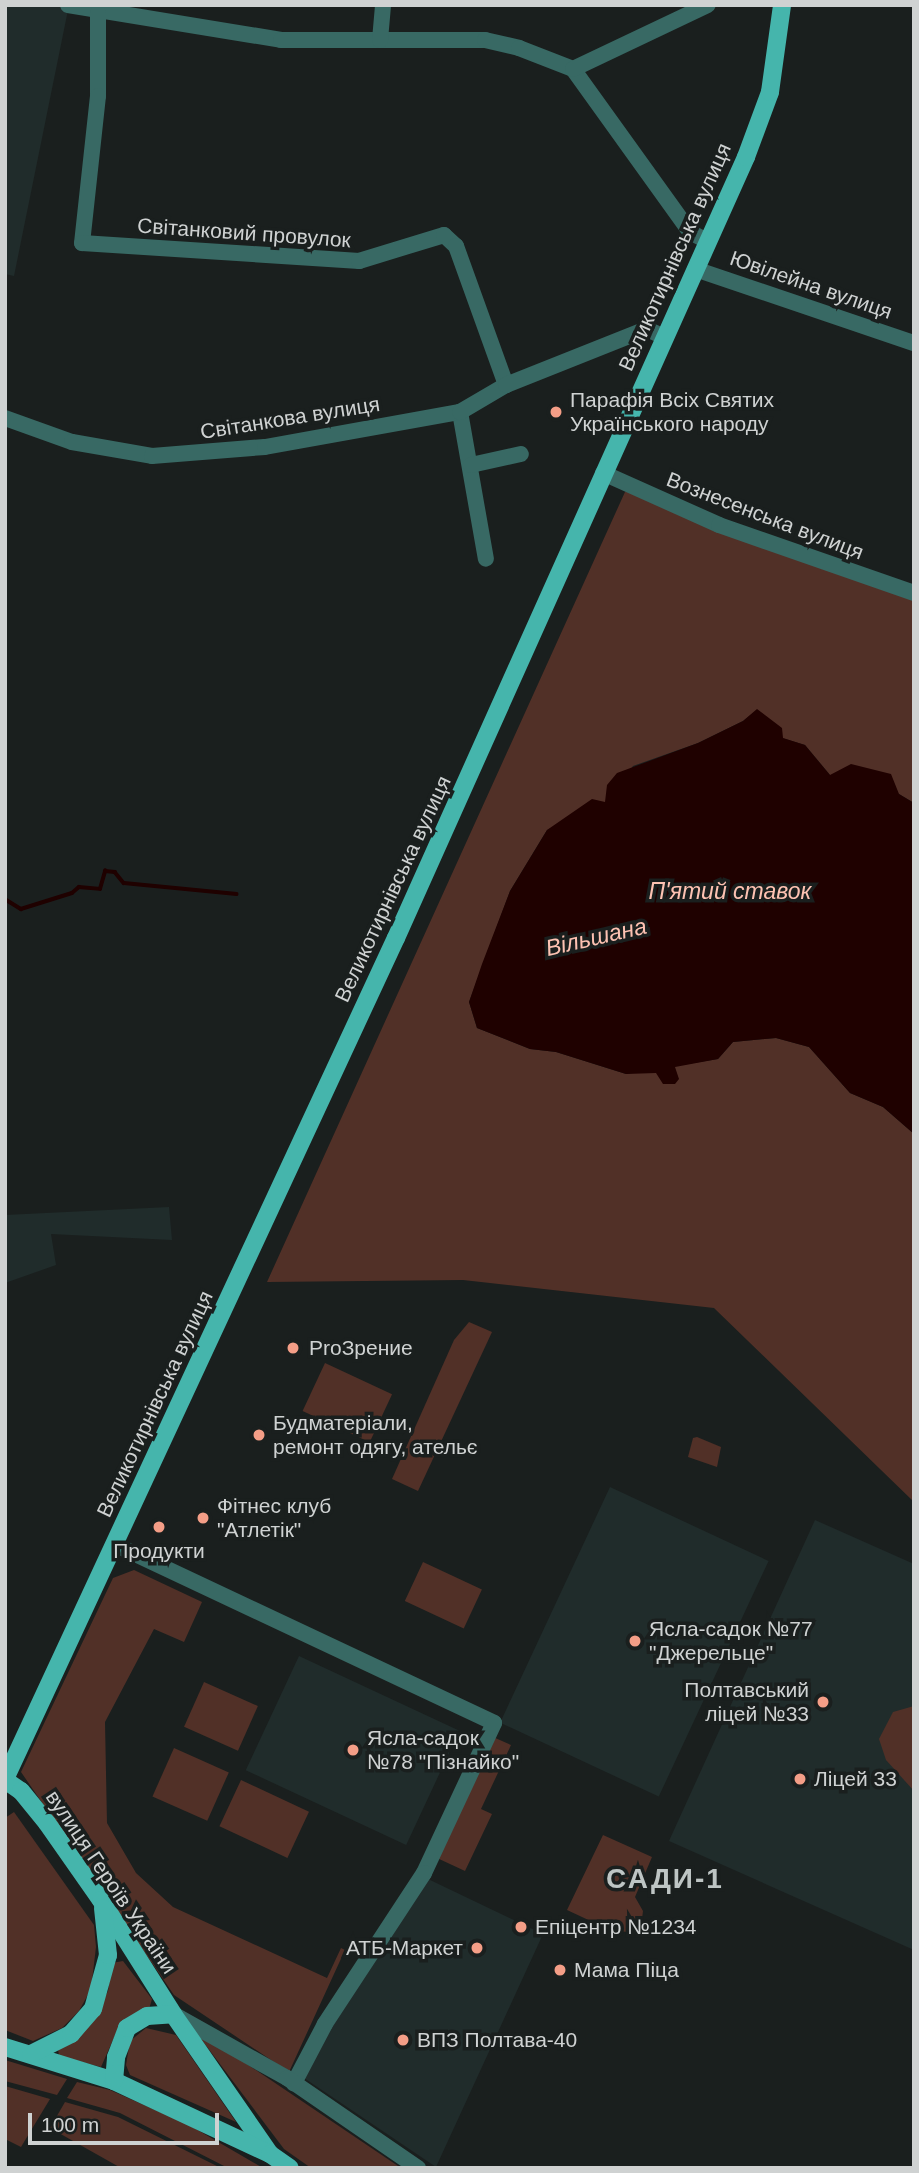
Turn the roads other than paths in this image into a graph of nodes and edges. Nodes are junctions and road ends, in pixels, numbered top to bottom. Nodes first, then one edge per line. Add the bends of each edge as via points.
1 (68, 5) edge
2 (383, 5) edge
3 (708, 5) edge
4 (782, 5) edge
5 (98, 13) junction
6 (380, 40) junction
7 (573, 69) junction
8 (707, 241) junction
9 (695, 269) junction
10 (664, 337) junction
11 (914, 343) edge
12 (506, 385) junction
13 (460, 412) junction
14 (5, 418) edge
15 (521, 454) dead end
16 (471, 465) junction
17 (603, 473) junction
18 (486, 559) dead end
19 (914, 593) edge
20 (114, 1544) junction
21 (5, 1779) edge
22 (102, 1900) junction
23 (173, 2014) junction
24 (5, 2047) edge
25 (31, 2054) junction
26 (114, 2081) junction
27 (294, 2082) junction
28 (270, 2154) junction
29 (290, 2168) edge
30 (418, 2168) edge

1 - 5 street
2 - 6 street
3 - 7 street
4 - 8 main road, Великотирнівська вулиця via 770,92
5 - 6 street via 281,40
5 - 12 street, Світанковий провулок via 98,96 82,243 359,261 444,235 456,246
6 - 7 street via 496,42
7 - 8 street, Ювілейна вулиця via 690,232
8 - 9 main road, Великотирнівська вулиця
9 - 10 main road, Великотирнівська вулиця
9 - 11 street, Ювілейна вулиця
10 - 12 street, Світанкова вулиця via 648,329
10 - 17 main road, Великотирнівська вулиця
12 - 13 street, Світанкова вулиця
13 - 14 street, Світанкова вулиця via 265,447 152,456 72,442
13 - 16 street
15 - 16 street
16 - 18 street
17 - 19 street, Вознесенська вулиця via 719,525
17 - 20 main road, Великотирнівська вулиця via 402,926
20 - 21 main road, Великотирнівська вулиця
20 - 27 street via 494,1723 424,1873 325,2024
21 - 22 main road, вулиця Героїв України via 47,1823
22 - 23 main road, вулиця Героїв України
22 - 25 main road via 108,1955 93,2010 71,2034
23 - 26 main road via 147,2016 127,2028 116,2057
23 - 27 street, вулиця Героїв України
23 - 28 main road, вулиця Героїв України
24 - 25 main road, вулиця Героїв України
25 - 26 main road, вулиця Героїв України
26 - 28 main road, вулиця Героїв України
27 - 30 street, вулиця Героїв України
28 - 29 main road, вулиця Героїв України

